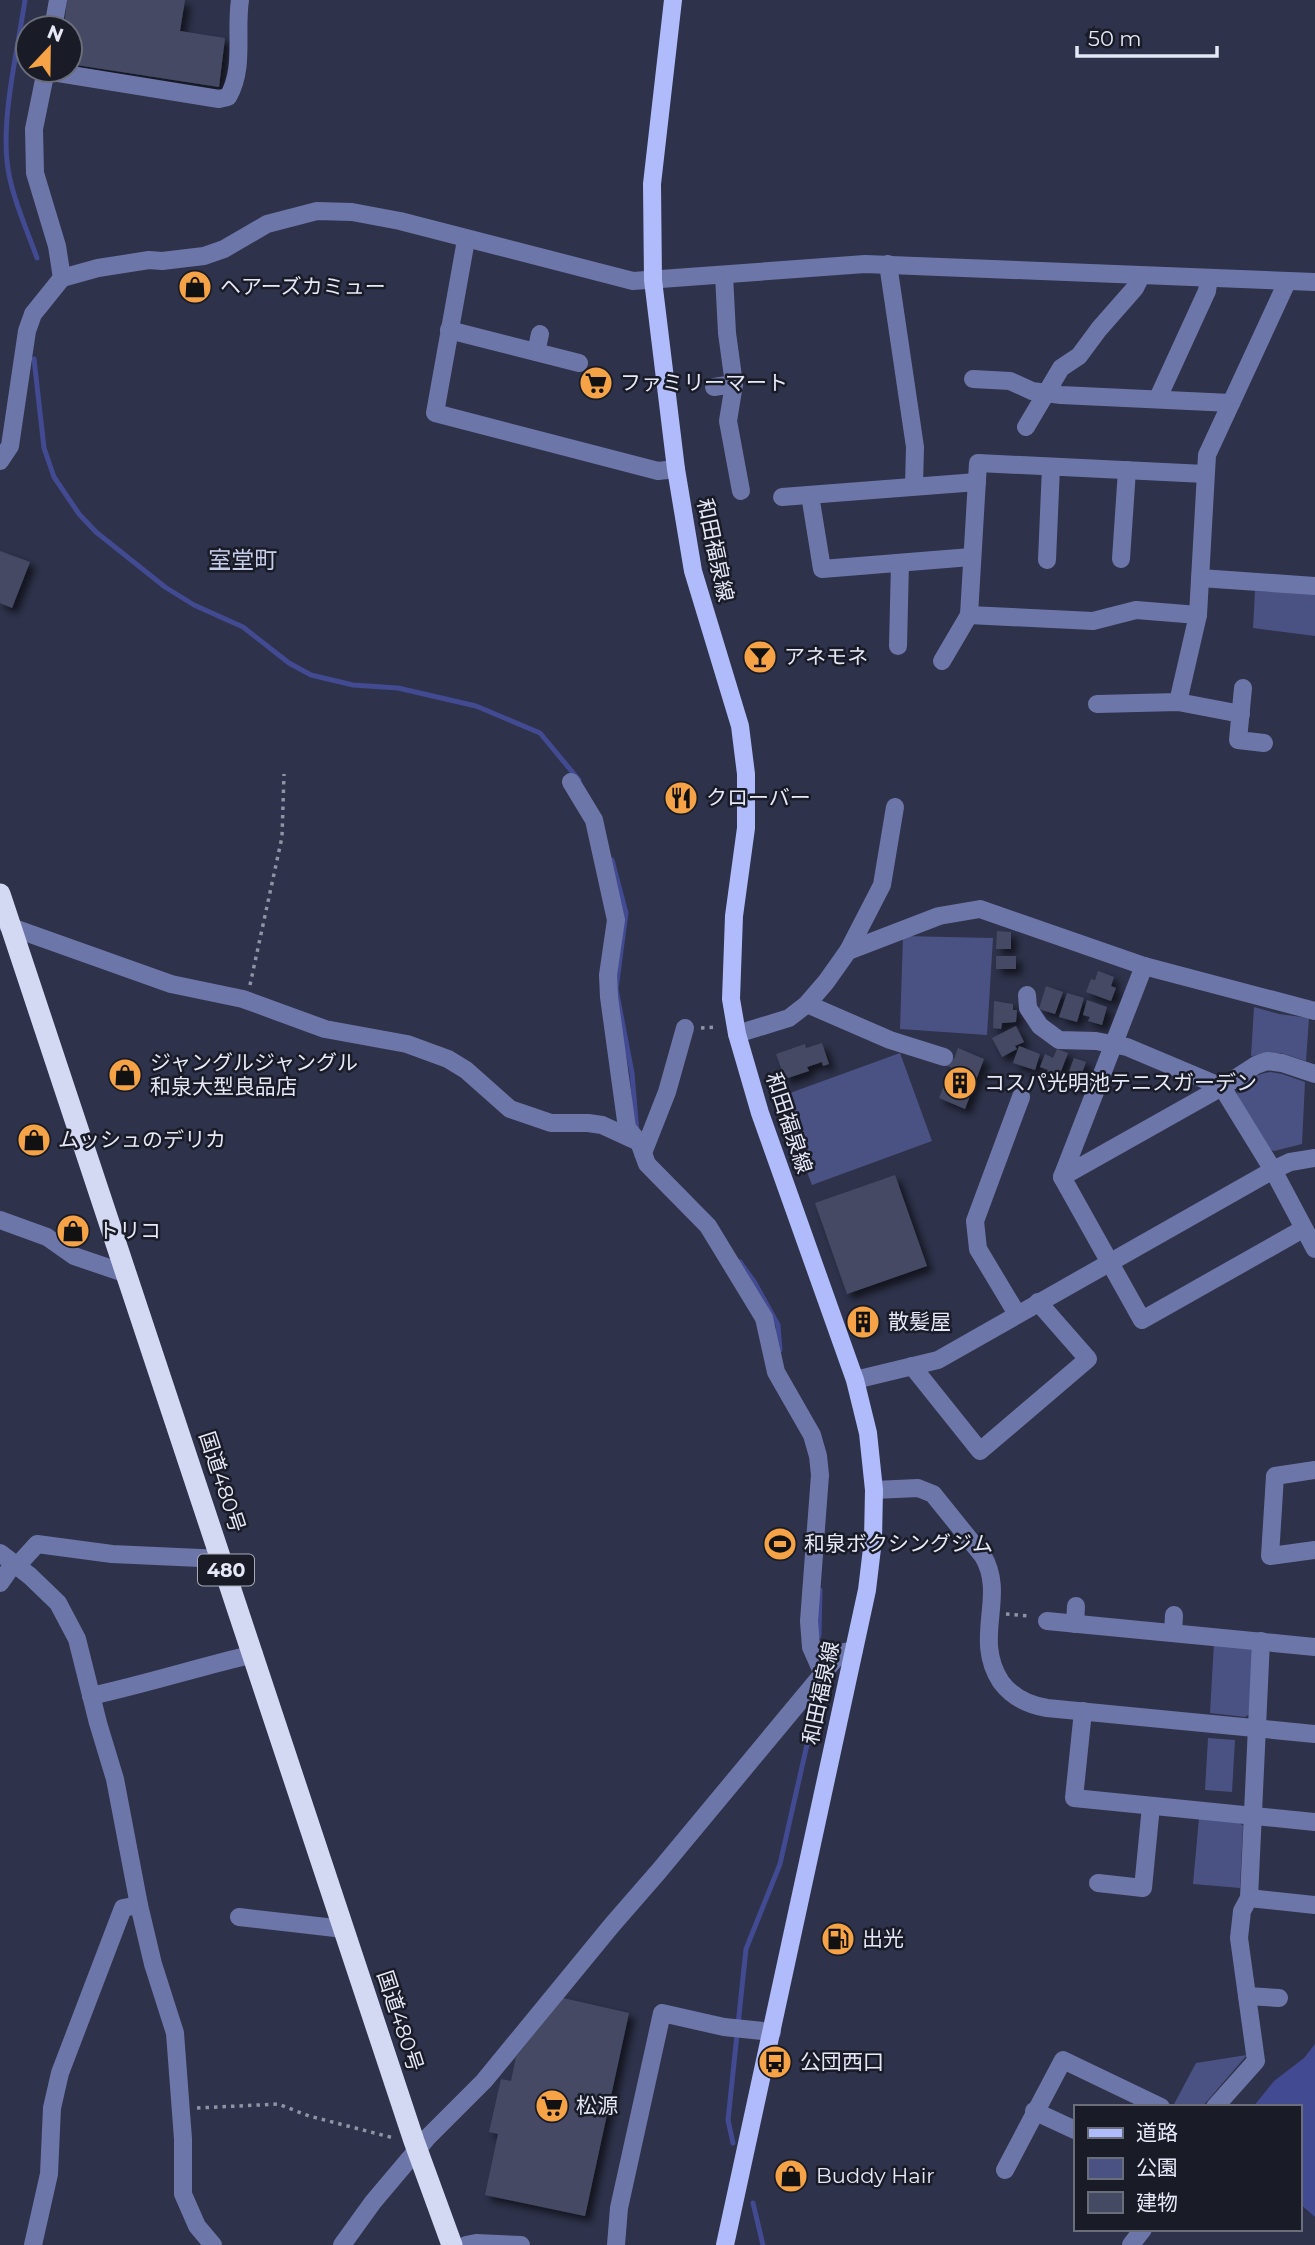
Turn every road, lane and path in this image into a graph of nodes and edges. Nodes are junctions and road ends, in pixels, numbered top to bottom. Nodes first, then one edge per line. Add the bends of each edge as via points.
1 (240, 0) edge
2 (673, 0) edge
3 (84, 76) edge
4 (43, 84) edge
5 (466, 240) junction
6 (888, 264) junction
7 (724, 275) junction
8 (1141, 276) junction
9 (62, 278) junction
10 (1209, 278) junction
11 (653, 280) junction
12 (1287, 282) junction
13 (1315, 282) edge
14 (449, 330) junction
15 (540, 334) dead end
16 (536, 352) junction
17 (579, 363) dead end
18 (973, 379) dead end
19 (734, 384) junction
20 (713, 387) dead end
21 (1045, 393) junction
22 (1158, 398) junction
23 (1231, 403) junction
24 (1026, 427) dead end
25 (0, 461) edge
26 (1051, 467) junction
27 (676, 469) junction
28 (1127, 470) junction
29 (1205, 474) junction
30 (733, 481) dead end
31 (977, 482) junction
32 (914, 486) junction
33 (810, 495) junction
34 (782, 497) dead end
35 (971, 557) junction
36 (1121, 559) dead end
37 (1047, 560) dead end
38 (900, 563) junction
39 (1200, 578) junction
40 (1315, 586) edge
41 (969, 615) junction
42 (1198, 615) junction
43 (898, 646) dead end
44 (943, 661) dead end
45 (1244, 688) dead end
46 (1178, 702) junction
47 (1097, 704) dead end
48 (1241, 714) junction
49 (1265, 743) dead end
50 (284, 774) dead end
51 (571, 782) dead end
52 (895, 807) dead end
53 (0, 894) edge
54 (5, 923) edge
55 (849, 951) junction
56 (1144, 966) junction
57 (1027, 995) dead end
58 (247, 1000) junction
59 (807, 1004) junction
60 (1315, 1011) edge
61 (685, 1028) joint
62 (731, 1031) junction
63 (1111, 1045) junction
64 (944, 1057) dead end
65 (1315, 1074) edge
66 (1222, 1087) junction
67 (1021, 1097) dead end
68 (641, 1147) junction
69 (1315, 1158) edge
70 (1273, 1170) junction
71 (1062, 1177) junction
72 (0, 1220) edge
73 (1303, 1229) junction
74 (1315, 1249) edge
75 (1108, 1262) junction
76 (127, 1274) junction
77 (1038, 1302) junction
78 (1017, 1314) junction
79 (912, 1366) junction
80 (855, 1380) junction
81 (1315, 1470) edge
82 (874, 1490) junction
83 (1315, 1550) edge
84 (222, 1559) junction
85 (10, 1561) edge
86 (0, 1583) edge
87 (990, 1612) junction
88 (1046, 1621) joint
89 (1261, 1642) junction
90 (1315, 1647) edge
91 (854, 1650) junction
92 (254, 1654) junction
93 (823, 1674) junction
94 (92, 1696) junction
95 (1083, 1711) junction
96 (1257, 1728) junction
97 (1315, 1734) edge
98 (1151, 1806) junction
99 (1252, 1816) junction
100 (1315, 1822) edge
101 (1098, 1884) dead end
102 (1250, 1898) junction
103 (139, 1905) junction
104 (1315, 1905) edge
105 (239, 1917) dead end
106 (344, 1929) junction
107 (1247, 1996) junction
108 (1279, 1998) dead end
109 (772, 2032) junction
110 (1157, 2105) edge
111 (1217, 2105) edge
112 (181, 2109) junction
113 (1034, 2111) junction
114 (1074, 2130) edge
115 (416, 2146) junction
116 (1005, 2170) dead end
117 (197, 2237) edge
118 (33, 2245) edge
119 (213, 2245) edge
120 (342, 2245) edge
121 (452, 2245) edge
122 (466, 2245) edge
123 (521, 2245) edge
124 (616, 2245) edge
125 (725, 2245) edge

1 - 3 street via 240,41 234,87 228,97
2 - 11 main road, 和田福泉線 via 652,184
4 - 9 street via 34,129 35,173
5 - 9 street via 400,221 317,211 267,224 204,256 149,260
5 - 11 street via 633,281
5 - 14 street
6 - 7 street
6 - 8 street
6 - 32 street via 915,447
7 - 11 street
7 - 19 street
8 - 10 street
8 - 21 street
9 - 25 street via 33,314 27,331 10,446
10 - 12 street
10 - 22 street
11 - 27 main road, 和田福泉線
12 - 13 street
12 - 23 street
14 - 16 street
14 - 27 street via 435,413 658,471
15 - 16 street
16 - 17 street
18 - 21 street via 1010,382
19 - 20 street
19 - 30 street via 728,421
21 - 22 street
21 - 24 street
22 - 23 street
23 - 29 street
26 - 28 street
26 - 31 street via 978,463
26 - 37 street
27 - 62 main road, 和田福泉線 via 693,571 740,726 746,774 746,828 731,967
28 - 29 street
28 - 36 street
29 - 39 street
31 - 32 street
31 - 35 street
32 - 33 street
33 - 34 street
33 - 38 street via 822,569
35 - 38 street
35 - 41 street
38 - 43 street
39 - 40 street
39 - 42 street
41 - 42 street via 1093,621 1136,610
41 - 44 street
42 - 46 street
45 - 48 street
46 - 47 street via 1118,712
46 - 48 street
48 - 49 street via 1238,740
50 - 58 path via 282,837
51 - 68 street via 594,820 616,920 609,997 627,1128
52 - 55 street via 882,885
53 - 54 highway, 国道480号 / 480
54 - 58 street via 172,984
54 - 76 highway, 国道480号 / 480
55 - 56 street via 939,916 980,909
55 - 59 street
56 - 60 street
56 - 63 street
57 - 63 street via 1028,1008 1040,1026 1059,1040
58 - 68 street via 325,1029 407,1044 448,1059 510,1109 551,1123 602,1125
59 - 62 street via 789,1018
59 - 64 street via 890,1040
61 - 62 path
61 - 68 street via 667,1092
62 - 80 main road, 和田福泉線
63 - 66 street
63 - 71 street
65 - 66 street via 1267,1061
66 - 70 street
66 - 71 street
67 - 78 street via 975,1221 978,1249
68 - 93 street via 647,1164 708,1226 764,1318 776,1372 811,1435 820,1475 809,1620 811,1647
69 - 70 street
70 - 73 street
70 - 75 street
71 - 75 street
72 - 76 street via 47,1237 74,1256
73 - 74 street
73 - 75 street via 1142,1320
75 - 77 street
76 - 84 highway, 国道480号 / 480
77 - 78 street
77 - 79 street via 1088,1360 980,1451
78 - 79 street via 938,1360
79 - 80 street
80 - 82 main road, 和田福泉線 via 868,1433
81 - 83 street via 1275,1476 1270,1556
82 - 87 street via 918,1488 933,1494 988,1565
82 - 91 main road, 和田福泉線 via 867,1590
84 - 85 street via 112,1554 37,1544
84 - 92 highway, 国道480号 / 480
85 - 86 street
85 - 94 street via 58,1603 78,1639
87 - 88 path
87 - 95 street via 989,1654 1005,1688 1037,1706
88 - 89 street via 1076,1615 1174,1624
89 - 90 street
89 - 96 street
91 - 93 street via 841,1653
91 - 109 main road, 和田福泉線
92 - 94 street
92 - 106 highway, 国道480号 / 480
93 - 115 street via 484,2081
94 - 103 street via 115,1779
95 - 96 street
95 - 98 street via 1074,1798
96 - 97 street
96 - 99 street
98 - 99 street
98 - 101 street via 1143,1897
99 - 100 street
99 - 102 street
102 - 104 street
102 - 107 street via 1242,1911 1240,1938
103 - 112 street via 175,2034
103 - 118 street via 123,1908 60,2073 52,2108 49,2174
105 - 106 street
106 - 115 highway, 国道480号 / 480
107 - 108 street
107 - 111 street via 1256,2061
109 - 124 street via 662,2013
109 - 125 main road, 和田福泉線
110 - 113 street via 1063,2060
112 - 115 path via 278,2104
112 - 117 street via 183,2194
113 - 114 street
113 - 116 street
115 - 120 street
115 - 121 highway, 国道480号 / 480
117 - 119 street
122 - 123 street

